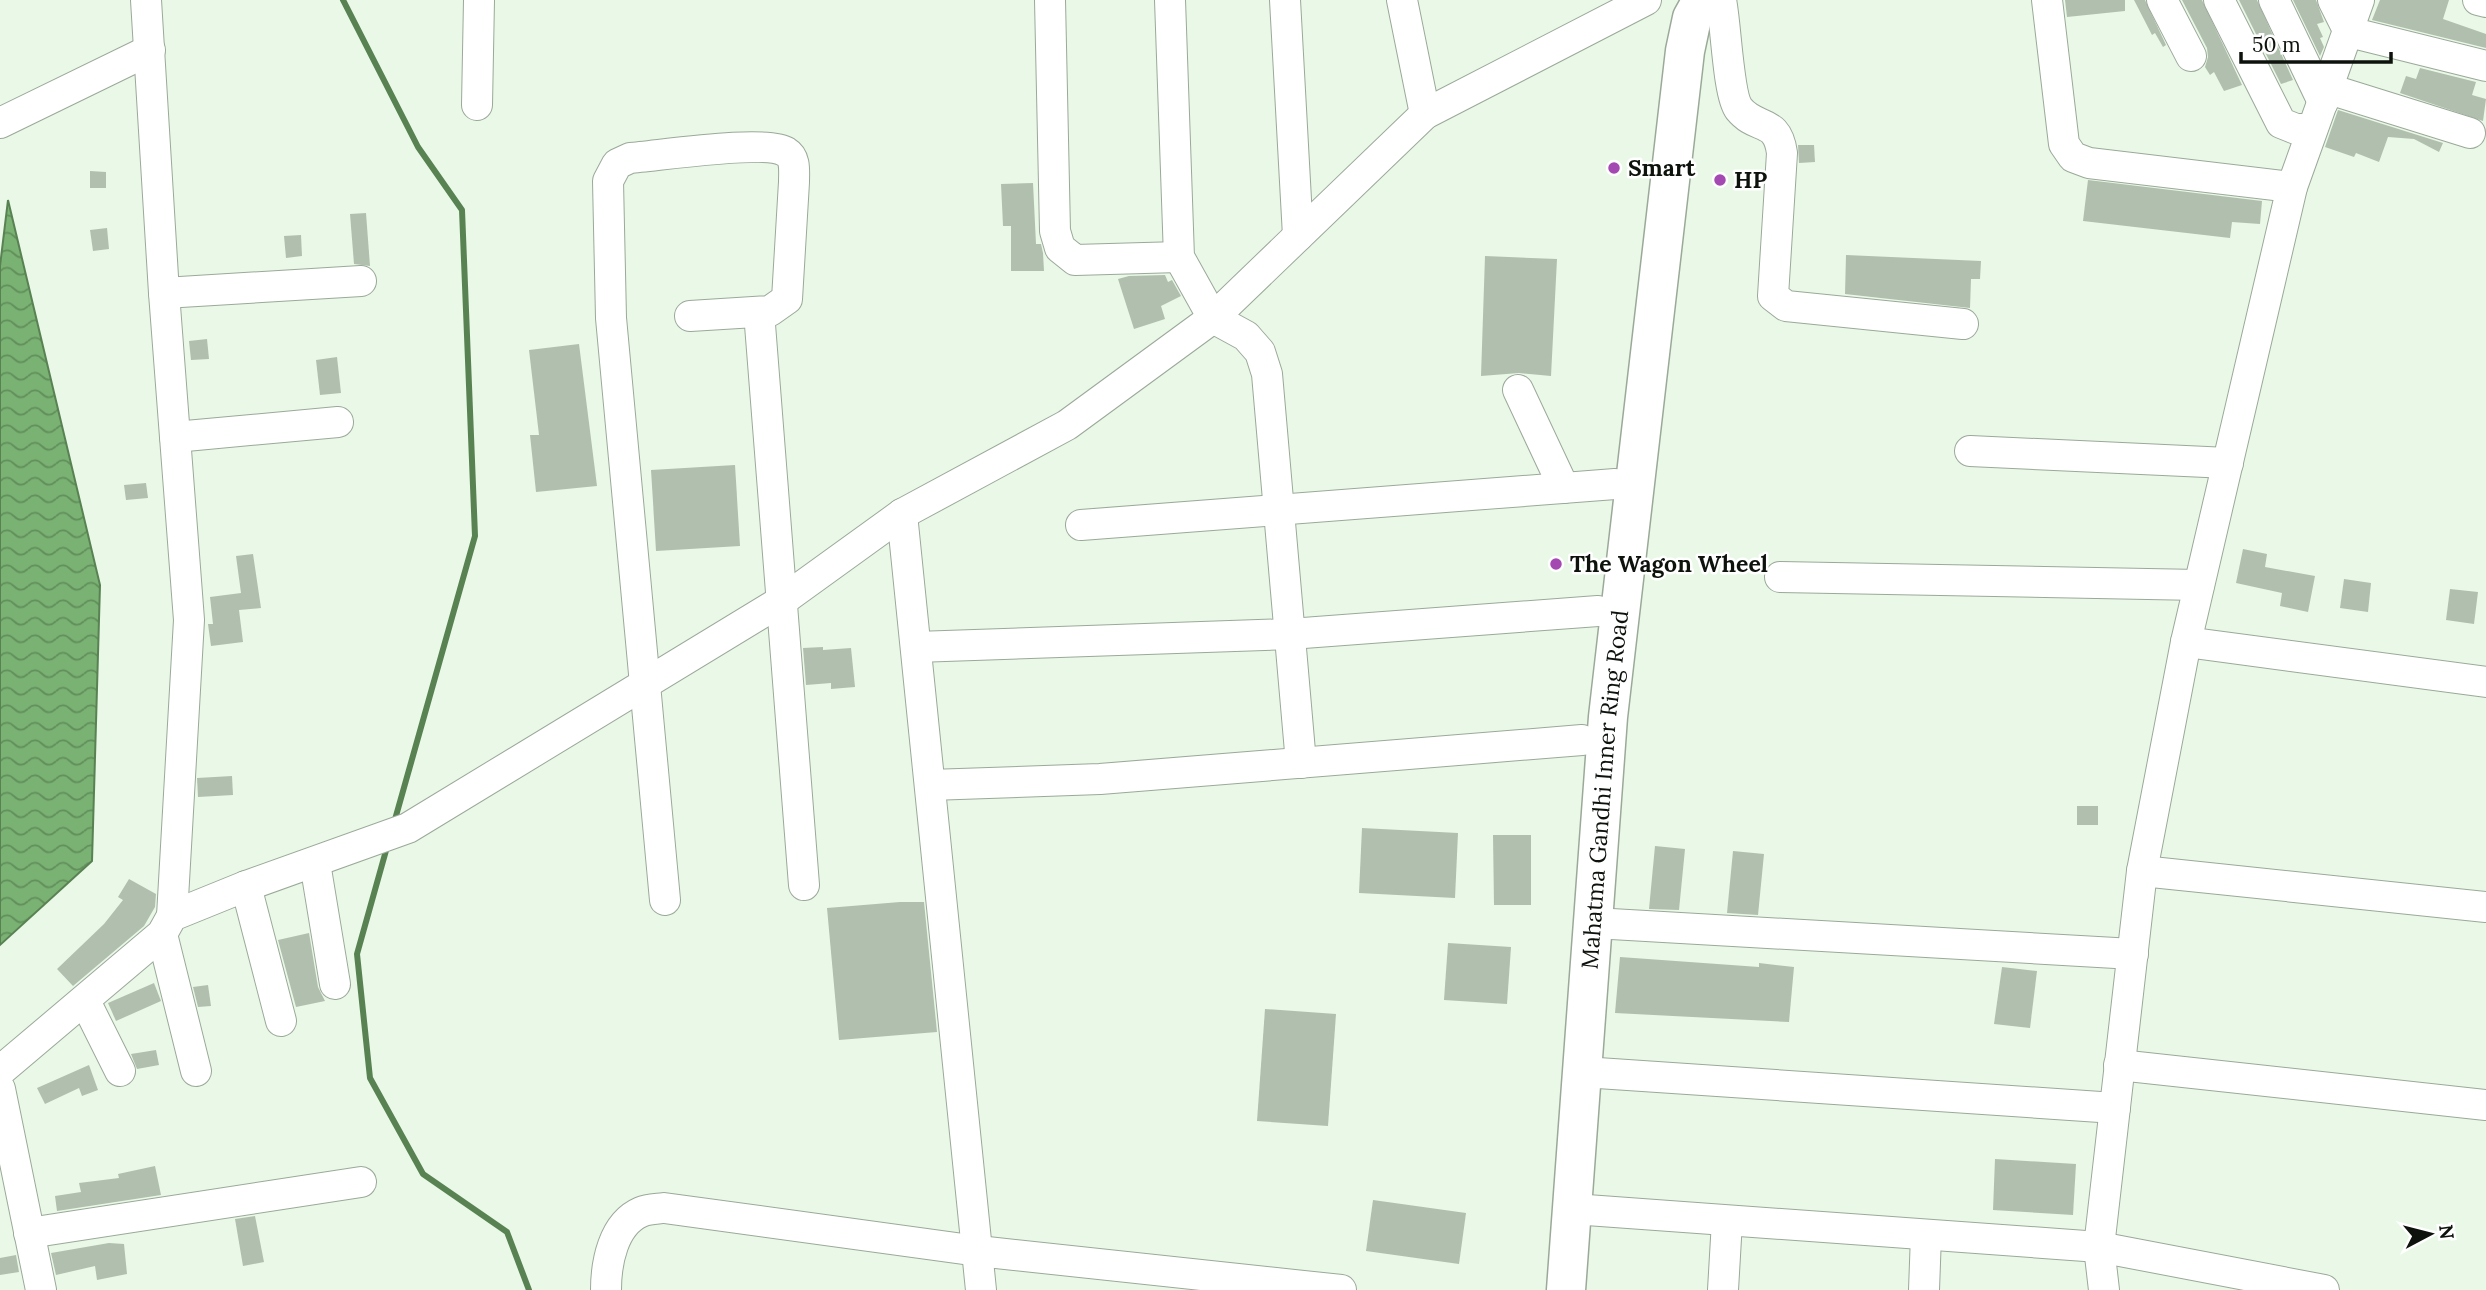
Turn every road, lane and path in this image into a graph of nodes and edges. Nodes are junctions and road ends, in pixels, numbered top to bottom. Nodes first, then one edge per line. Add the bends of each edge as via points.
1 (146, 0) edge
2 (479, 0) edge
3 (1050, 0) edge
4 (1170, 0) edge
5 (1285, 0) edge
6 (1402, 0) edge
7 (1646, 0) edge
8 (1677, 0) edge
9 (1702, 0) edge
10 (1721, 0) edge
11 (2047, 0) edge
12 (2162, 0) edge
13 (2219, 0) edge
14 (2274, 0) edge
15 (2333, 0) edge
16 (2359, 0) edge
17 (2478, 0) edge
18 (2486, 2) edge
19 (2349, 32) junction
20 (150, 50) junction
21 (2191, 56) dead end
22 (2486, 66) edge
23 (477, 105) dead end
24 (2321, 107) junction
25 (1425, 114) junction
26 (0, 123) edge
27 (2470, 133) dead end
28 (2292, 187) junction
29 (1298, 236) junction
30 (1179, 257) junction
31 (361, 281) dead end
32 (163, 293) junction
33 (759, 312) junction
34 (690, 316) dead end
35 (1213, 318) junction
36 (1963, 324) dead end
37 (1518, 390) dead end
38 (338, 422) dead end
39 (175, 437) junction
40 (1970, 451) dead end
41 (2228, 463) junction
42 (1615, 484) junction
43 (1564, 488) junction
44 (1279, 509) junction
45 (902, 514) junction
46 (1080, 525) dead end
47 (1780, 577) dead end
48 (2199, 585) junction
49 (783, 600) junction
50 (1598, 611) junction
51 (1290, 634) junction
52 (2186, 642) junction
53 (916, 647) junction
54 (647, 681) junction
55 (2486, 682) edge
56 (1581, 740) junction
57 (1301, 762) junction
58 (930, 785) junction
59 (315, 863) junction
60 (2142, 871) junction
61 (804, 885) dead end
62 (246, 886) junction
63 (665, 900) dead end
64 (2486, 907) edge
65 (1594, 923) junction
66 (167, 925) junction
67 (2133, 954) junction
68 (335, 984) dead end
69 (85, 1001) junction
70 (281, 1021) dead end
71 (2119, 1065) junction
72 (0, 1071) edge
73 (120, 1071) dead end
74 (196, 1071) dead end
75 (1583, 1072) junction
76 (0, 1089) edge
77 (2486, 1105) edge
78 (2115, 1108) junction
79 (361, 1182) dead end
80 (1573, 1209) junction
81 (1727, 1221) junction
82 (29, 1233) junction
83 (1926, 1235) junction
84 (2099, 1247) junction
85 (978, 1251) junction
86 (41, 1290) edge
87 (606, 1290) edge
88 (981, 1290) edge
89 (1341, 1290) edge
90 (1544, 1290) edge
91 (1566, 1290) edge
92 (1723, 1290) edge
93 (1924, 1290) edge
94 (2104, 1290) edge
95 (2324, 1290) edge

1 - 20 street
2 - 23 street
3 - 30 street via 1055,231 1060,248 1075,260
4 - 30 street
5 - 29 street
6 - 25 street
7 - 25 street
8 - 42 main road, Mahatma Gandhi Inner Ring Road via 1656,114
9 - 65 main road, Mahatma Gandhi Inner Ring Road via 1692,18 1676,128 1608,717
10 - 36 street via 1734,100 1746,116 1772,128 1780,138 1773,296 1786,306
11 - 28 street via 2064,144 2073,158
12 - 21 street
13 - 24 street via 2281,123 2296,129
14 - 24 street
15 - 19 street
16 - 19 street
17 - 18 street
19 - 22 street
19 - 24 street
20 - 26 street
20 - 32 street
24 - 27 street
24 - 28 street
25 - 29 street
28 - 41 street
29 - 35 street
30 - 35 street
31 - 32 street
32 - 39 street
33 - 34 street
33 - 49 street
33 - 54 street via 781,305 788,291 794,163 788,152 752,147 630,158 617,164 608,181 611,318
35 - 44 street via 1246,336 1260,352 1267,374
35 - 45 street via 1067,425
37 - 43 street
38 - 39 street
39 - 66 street via 189,620
40 - 41 street
41 - 48 street
42 - 43 street
42 - 50 main road, Mahatma Gandhi Inner Ring Road
43 - 44 street
44 - 46 street
44 - 51 street
45 - 49 street
45 - 53 street
47 - 48 street
48 - 52 street
49 - 54 street
49 - 61 street
50 - 51 street
50 - 56 main road, Mahatma Gandhi Inner Ring Road
51 - 53 street
51 - 57 street
52 - 55 street
52 - 60 street
53 - 58 street
54 - 59 street via 408,828
54 - 63 street
56 - 57 street
56 - 90 main road, Mahatma Gandhi Inner Ring Road
57 - 58 street via 1100,779
58 - 85 street
59 - 62 street
59 - 68 street
60 - 64 street
60 - 67 street
62 - 66 street
62 - 70 street
65 - 67 street
65 - 75 main road, Mahatma Gandhi Inner Ring Road
66 - 69 street
66 - 74 street
67 - 71 street
69 - 72 street
69 - 73 street
71 - 77 street
71 - 78 street
75 - 78 street
75 - 80 main road, Mahatma Gandhi Inner Ring Road
76 - 82 street
78 - 84 street
79 - 82 street
80 - 81 street
80 - 91 main road, Mahatma Gandhi Inner Ring Road
81 - 83 street
81 - 92 street
82 - 86 street
83 - 84 street
83 - 93 street
84 - 94 street
84 - 95 street
85 - 87 street via 664,1208 640,1212 625,1228 609,1251
85 - 88 street
85 - 89 street

